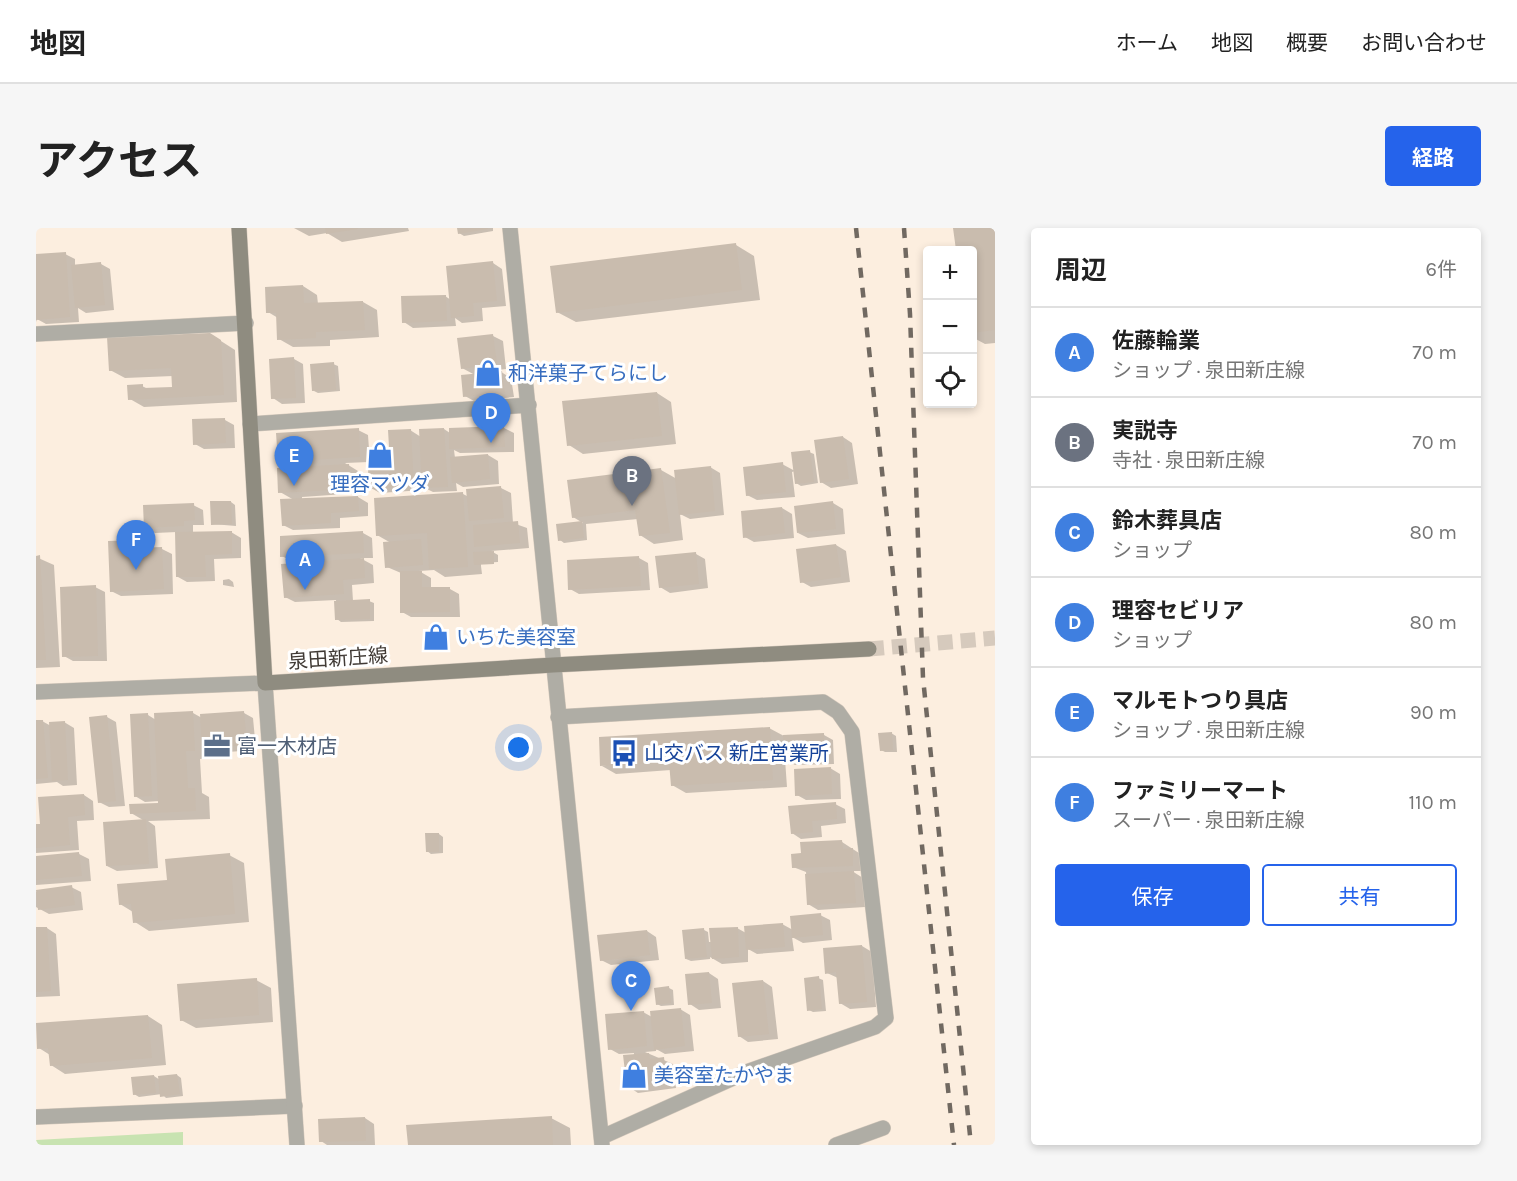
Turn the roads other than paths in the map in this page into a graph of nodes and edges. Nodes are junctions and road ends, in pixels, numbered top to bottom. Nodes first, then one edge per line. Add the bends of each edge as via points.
1 (239, 228) edge
2 (510, 228) edge
3 (246, 323) junction
4 (36, 334) edge
5 (529, 405) junction
6 (250, 424) junction
7 (869, 649) tunnel mouth
8 (553, 665) junction
9 (265, 683) junction
10 (36, 692) edge
11 (558, 717) junction
12 (295, 1107) junction
13 (36, 1117) edge
14 (883, 1128) dead end
15 (602, 1141) edge
16 (297, 1145) edge
17 (836, 1145) edge

1 - 3 main road, 泉田新庄線
2 - 5 street
3 - 4 street
3 - 6 main road, 泉田新庄線
5 - 6 street
5 - 8 street
6 - 9 main road, 泉田新庄線
7 - 8 main road, 泉田新庄線
8 - 9 main road, 泉田新庄線
8 - 11 street
9 - 10 street
9 - 12 street
11 - 15 street
11 - 15 street via 823,702 838,712 852,732 886,1018 875,1027 749,1071
12 - 13 street
12 - 16 street
14 - 17 street

